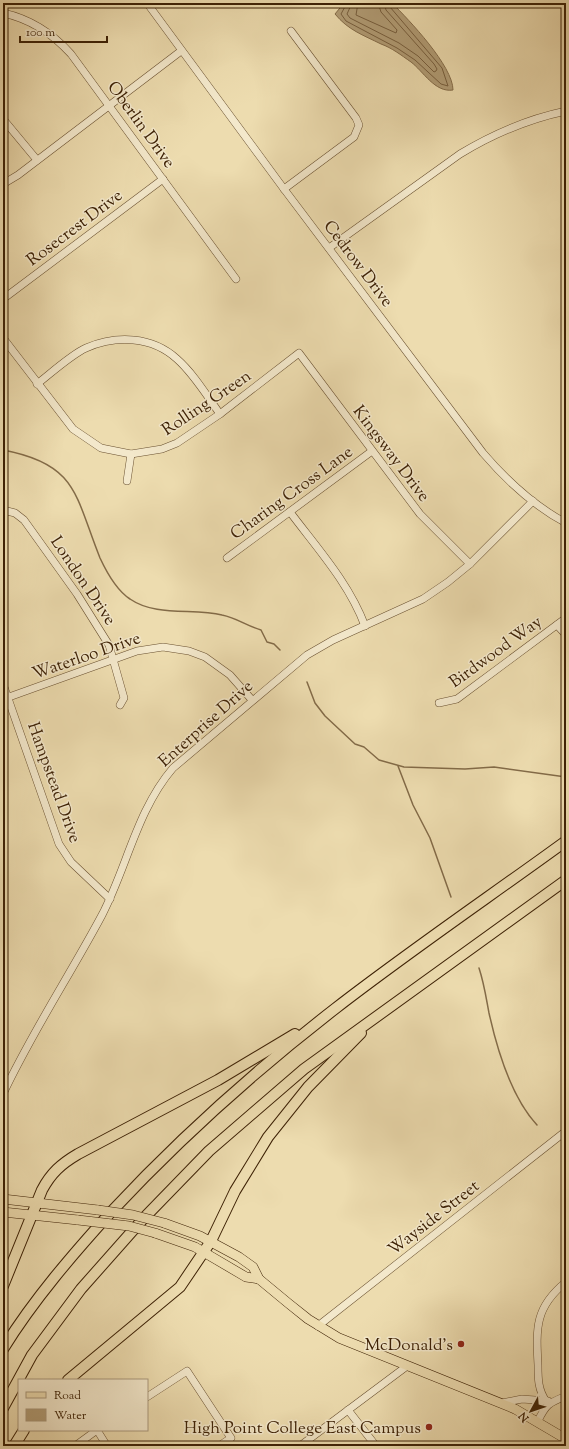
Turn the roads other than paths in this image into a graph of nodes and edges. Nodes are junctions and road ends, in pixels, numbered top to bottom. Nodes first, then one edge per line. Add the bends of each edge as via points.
1 (147, 3) edge
2 (3, 13) edge
3 (291, 32) dead end
4 (181, 51) junction
5 (109, 105) junction
6 (566, 111) edge
7 (3, 119) edge
8 (37, 160) junction
9 (163, 179) junction
10 (3, 184) edge
11 (284, 189) junction
12 (329, 248) junction
13 (236, 279) dead end
14 (3, 299) edge
15 (3, 338) edge
16 (299, 353) joint
17 (38, 384) junction
18 (220, 414) junction
19 (372, 451) junction
20 (131, 454) junction
21 (127, 481) dead end
22 (533, 501) junction
23 (3, 510) edge
24 (290, 512) junction
25 (566, 523) edge
26 (227, 558) dead end
27 (470, 564) junction
28 (566, 618) edge
29 (557, 625) junction
30 (365, 626) junction
31 (566, 635) edge
32 (114, 660) junction
33 (3, 684) edge
34 (9, 697) junction
35 (252, 700) junction
36 (439, 703) dead end
37 (120, 705) dead end
38 (566, 841) edge
39 (566, 880) edge
40 (110, 899) junction
41 (337, 1007) junction
42 (381, 1014) junction
43 (3, 1094) edge
44 (566, 1131) edge
45 (3, 1199) edge
46 (37, 1202) junction
47 (3, 1212) edge
48 (31, 1215) junction
49 (211, 1241) junction
50 (204, 1252) junction
51 (259, 1279) junction
52 (566, 1282) edge
53 (3, 1286) edge
54 (318, 1326) junction
55 (3, 1349) edge
56 (407, 1366) junction
57 (18, 1379) edge
58 (69, 1379) edge
59 (18, 1380) edge
60 (539, 1388) junction
61 (148, 1396) edge
62 (566, 1396) edge
63 (528, 1400) junction
64 (548, 1401) junction
65 (502, 1403) junction
66 (3, 1408) edge
67 (348, 1410) junction
68 (538, 1421) junction
69 (23, 1431) edge
70 (96, 1431) edge
71 (98, 1431) edge
72 (566, 1439) edge
73 (14, 1446) edge
74 (75, 1446) edge
75 (108, 1446) edge
76 (218, 1446) edge
77 (300, 1446) edge
78 (376, 1446) edge

1 - 4 street, Cedrow Drive
2 - 5 street, Oberlin Drive via 36,24 60,42 72,54
3 - 11 street via 359,125 354,137
4 - 5 street
4 - 11 street, Cedrow Drive
5 - 8 street
5 - 9 street, Oberlin Drive
6 - 12 street via 527,121 479,142
7 - 8 street
8 - 10 street
9 - 13 street, Oberlin Drive
9 - 14 street, Rosecrest Drive
11 - 12 street, Cedrow Drive
12 - 22 street, Cedrow Drive via 483,453 514,486
15 - 17 street, Rolling Green
16 - 18 street, Rolling Green
16 - 19 street, Kingsway Drive
17 - 18 street via 85,348 121,339 139,340 156,345 177,359
17 - 20 street, Rolling Green via 72,429 101,448
18 - 20 street, Rolling Green via 176,444
19 - 24 street, Charing Cross Lane
19 - 27 street, Kingsway Drive via 420,514
20 - 21 street
22 - 25 street, Cedrow Drive
22 - 27 street, Enterprise Drive
23 - 32 street, London Drive via 20,516 41,543 109,644
24 - 26 street, Charing Cross Lane
24 - 30 street via 346,586
27 - 30 street, Enterprise Drive via 423,599
28 - 29 street, Birdwood Way
29 - 31 street
29 - 36 street, Birdwood Way via 457,699
30 - 35 street, Enterprise Drive via 307,655
32 - 34 street, Waterloo Drive
32 - 35 street, Waterloo Drive via 153,648 189,651 206,657 220,667
32 - 37 street, London Drive via 124,698
33 - 34 street, Hampstead Drive
34 - 40 street, Hampstead Drive via 59,844 71,862
35 - 40 street, Enterprise Drive via 183,758 162,781 146,808
38 - 41 highway
39 - 42 highway
40 - 43 street, Enterprise Drive via 28,1044
41 - 46 highway via 224,1077 66,1161 49,1178
41 - 55 highway via 238,1088 145,1176 59,1272
42 - 49 highway via 315,1079 277,1124 242,1177
42 - 57 highway via 329,1050 280,1089 209,1151 165,1195 101,1265 61,1314
44 - 54 street, Wayside Street
45 - 46 main road
46 - 48 highway
46 - 49 main road, bridge via 133,1215 164,1222
47 - 48 main road
48 - 50 main road, bridge via 129,1226 155,1232
48 - 53 highway
49 - 50 highway
49 - 51 main road via 253,1267
50 - 51 main road via 246,1277
50 - 58 highway via 172,1295
51 - 54 main road
52 - 60 street via 547,1300 538,1321 536,1336
54 - 56 main road via 348,1343
56 - 65 main road
56 - 67 street
59 - 66 highway
60 - 63 street
60 - 64 street
61 - 76 street via 187,1371 230,1438
62 - 64 street
63 - 64 street
63 - 65 street
64 - 68 street
65 - 68 main road
67 - 77 street
67 - 78 street
68 - 72 main road
69 - 73 highway
70 - 74 street
71 - 75 street

